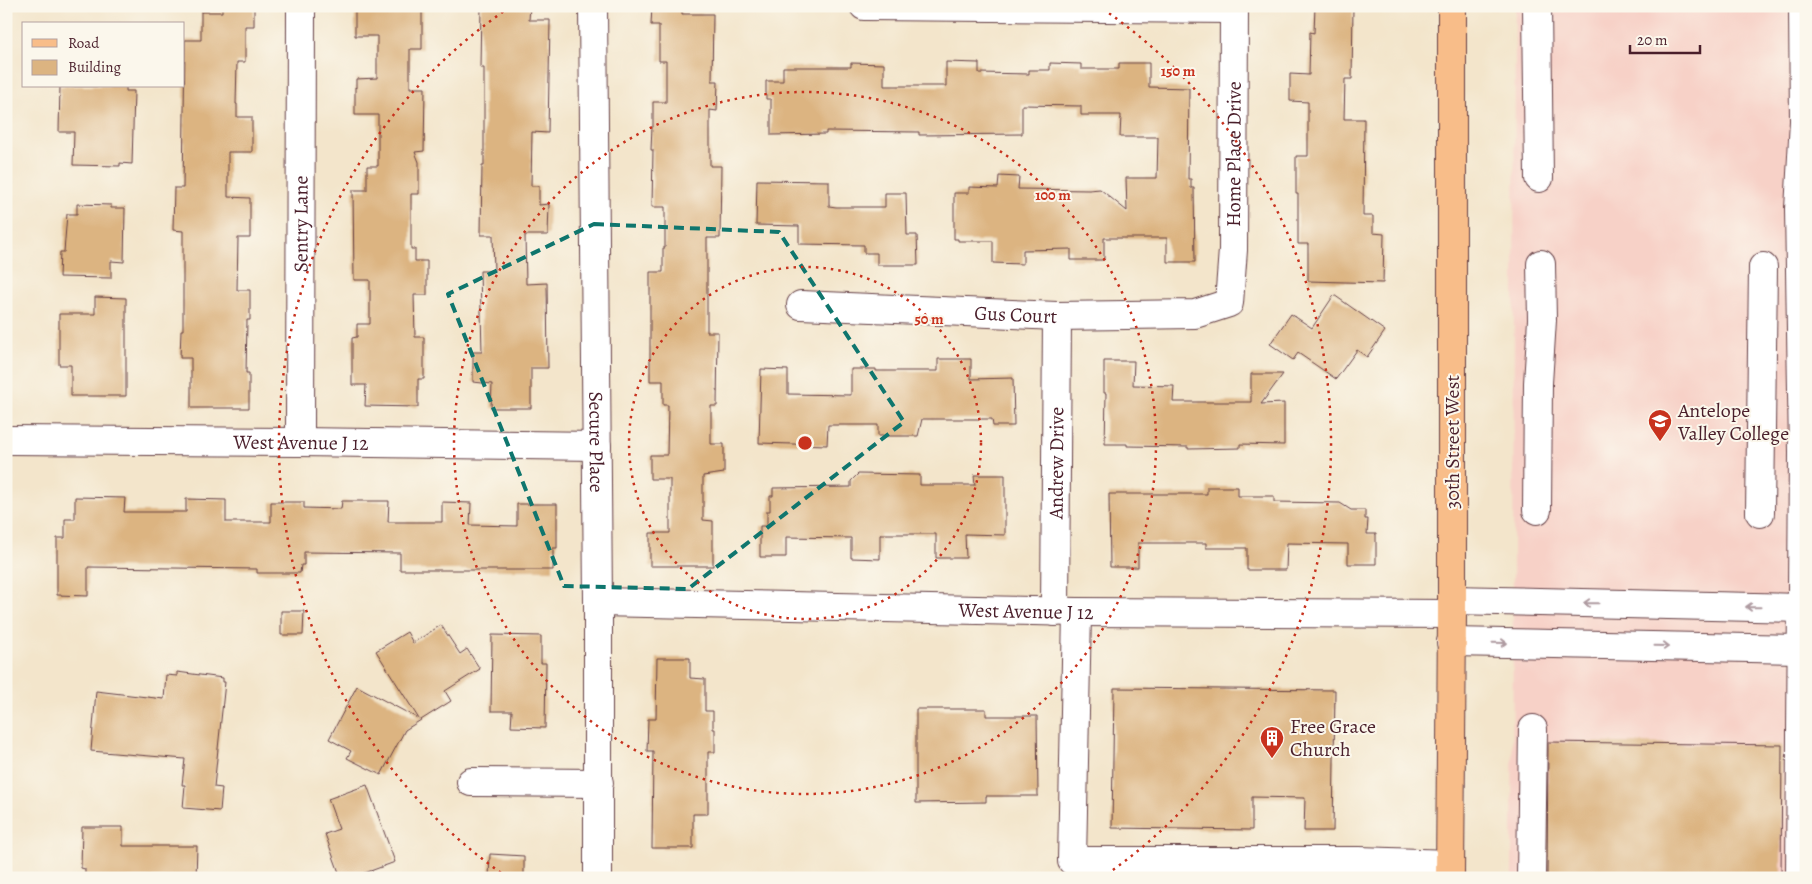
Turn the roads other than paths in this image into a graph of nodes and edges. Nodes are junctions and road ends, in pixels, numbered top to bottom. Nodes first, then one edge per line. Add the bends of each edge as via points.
1 (301, 6) edge
2 (593, 6) edge
3 (864, 6) edge
4 (1452, 6) edge
5 (1537, 6) edge
6 (1803, 6) edge
7 (1234, 7) edge
8 (1538, 178) dead end
9 (1541, 264) dead end
10 (1763, 267) dead end
11 (1803, 271) edge
12 (1228, 303) joint
13 (801, 305) dead end
14 (1057, 316) junction
15 (6, 440) edge
16 (300, 442) junction
17 (597, 446) junction
18 (1537, 510) dead end
19 (1760, 514) dead end
20 (1804, 543) edge
21 (598, 602) junction
22 (1452, 607) junction
23 (1802, 608) junction
24 (1066, 612) junction
25 (1451, 642) junction
26 (1801, 650) junction
27 (1533, 728) dead end
28 (471, 782) dead end
29 (599, 783) junction
30 (1359, 869) edge
31 (1072, 870) edge
32 (1450, 871) edge
33 (598, 878) edge
34 (1531, 878) edge
35 (1800, 878) edge

1 - 16 street, Sentry Lane
2 - 17 street, Secure Place
3 - 7 street
4 - 22 main road, 30th Street West
5 - 8 street
6 - 11 street via 1804,121 1800,182
7 - 12 street, Home Place Drive via 1233,250
9 - 18 street
10 - 19 street
11 - 20 street
12 - 14 street, Gus Court via 1194,314
13 - 14 street, Gus Court
14 - 24 street, Andrew Drive
15 - 16 street, West Avenue J 12
16 - 17 street, West Avenue J 12
17 - 21 street, Secure Place
20 - 23 street
21 - 24 street, West Avenue J 12
21 - 29 street, Secure Place
23 -> 22 street, West Avenue J 12
22 - 24 street, West Avenue J 12
22 - 25 main road, 30th Street West
23 - 26 street
24 - 31 street, Andrew Drive
25 -> 26 street
25 - 32 main road, 30th Street West
26 - 35 street
27 - 34 street
28 - 29 street
29 - 33 street, Secure Place
30 - 31 street
30 - 32 street

